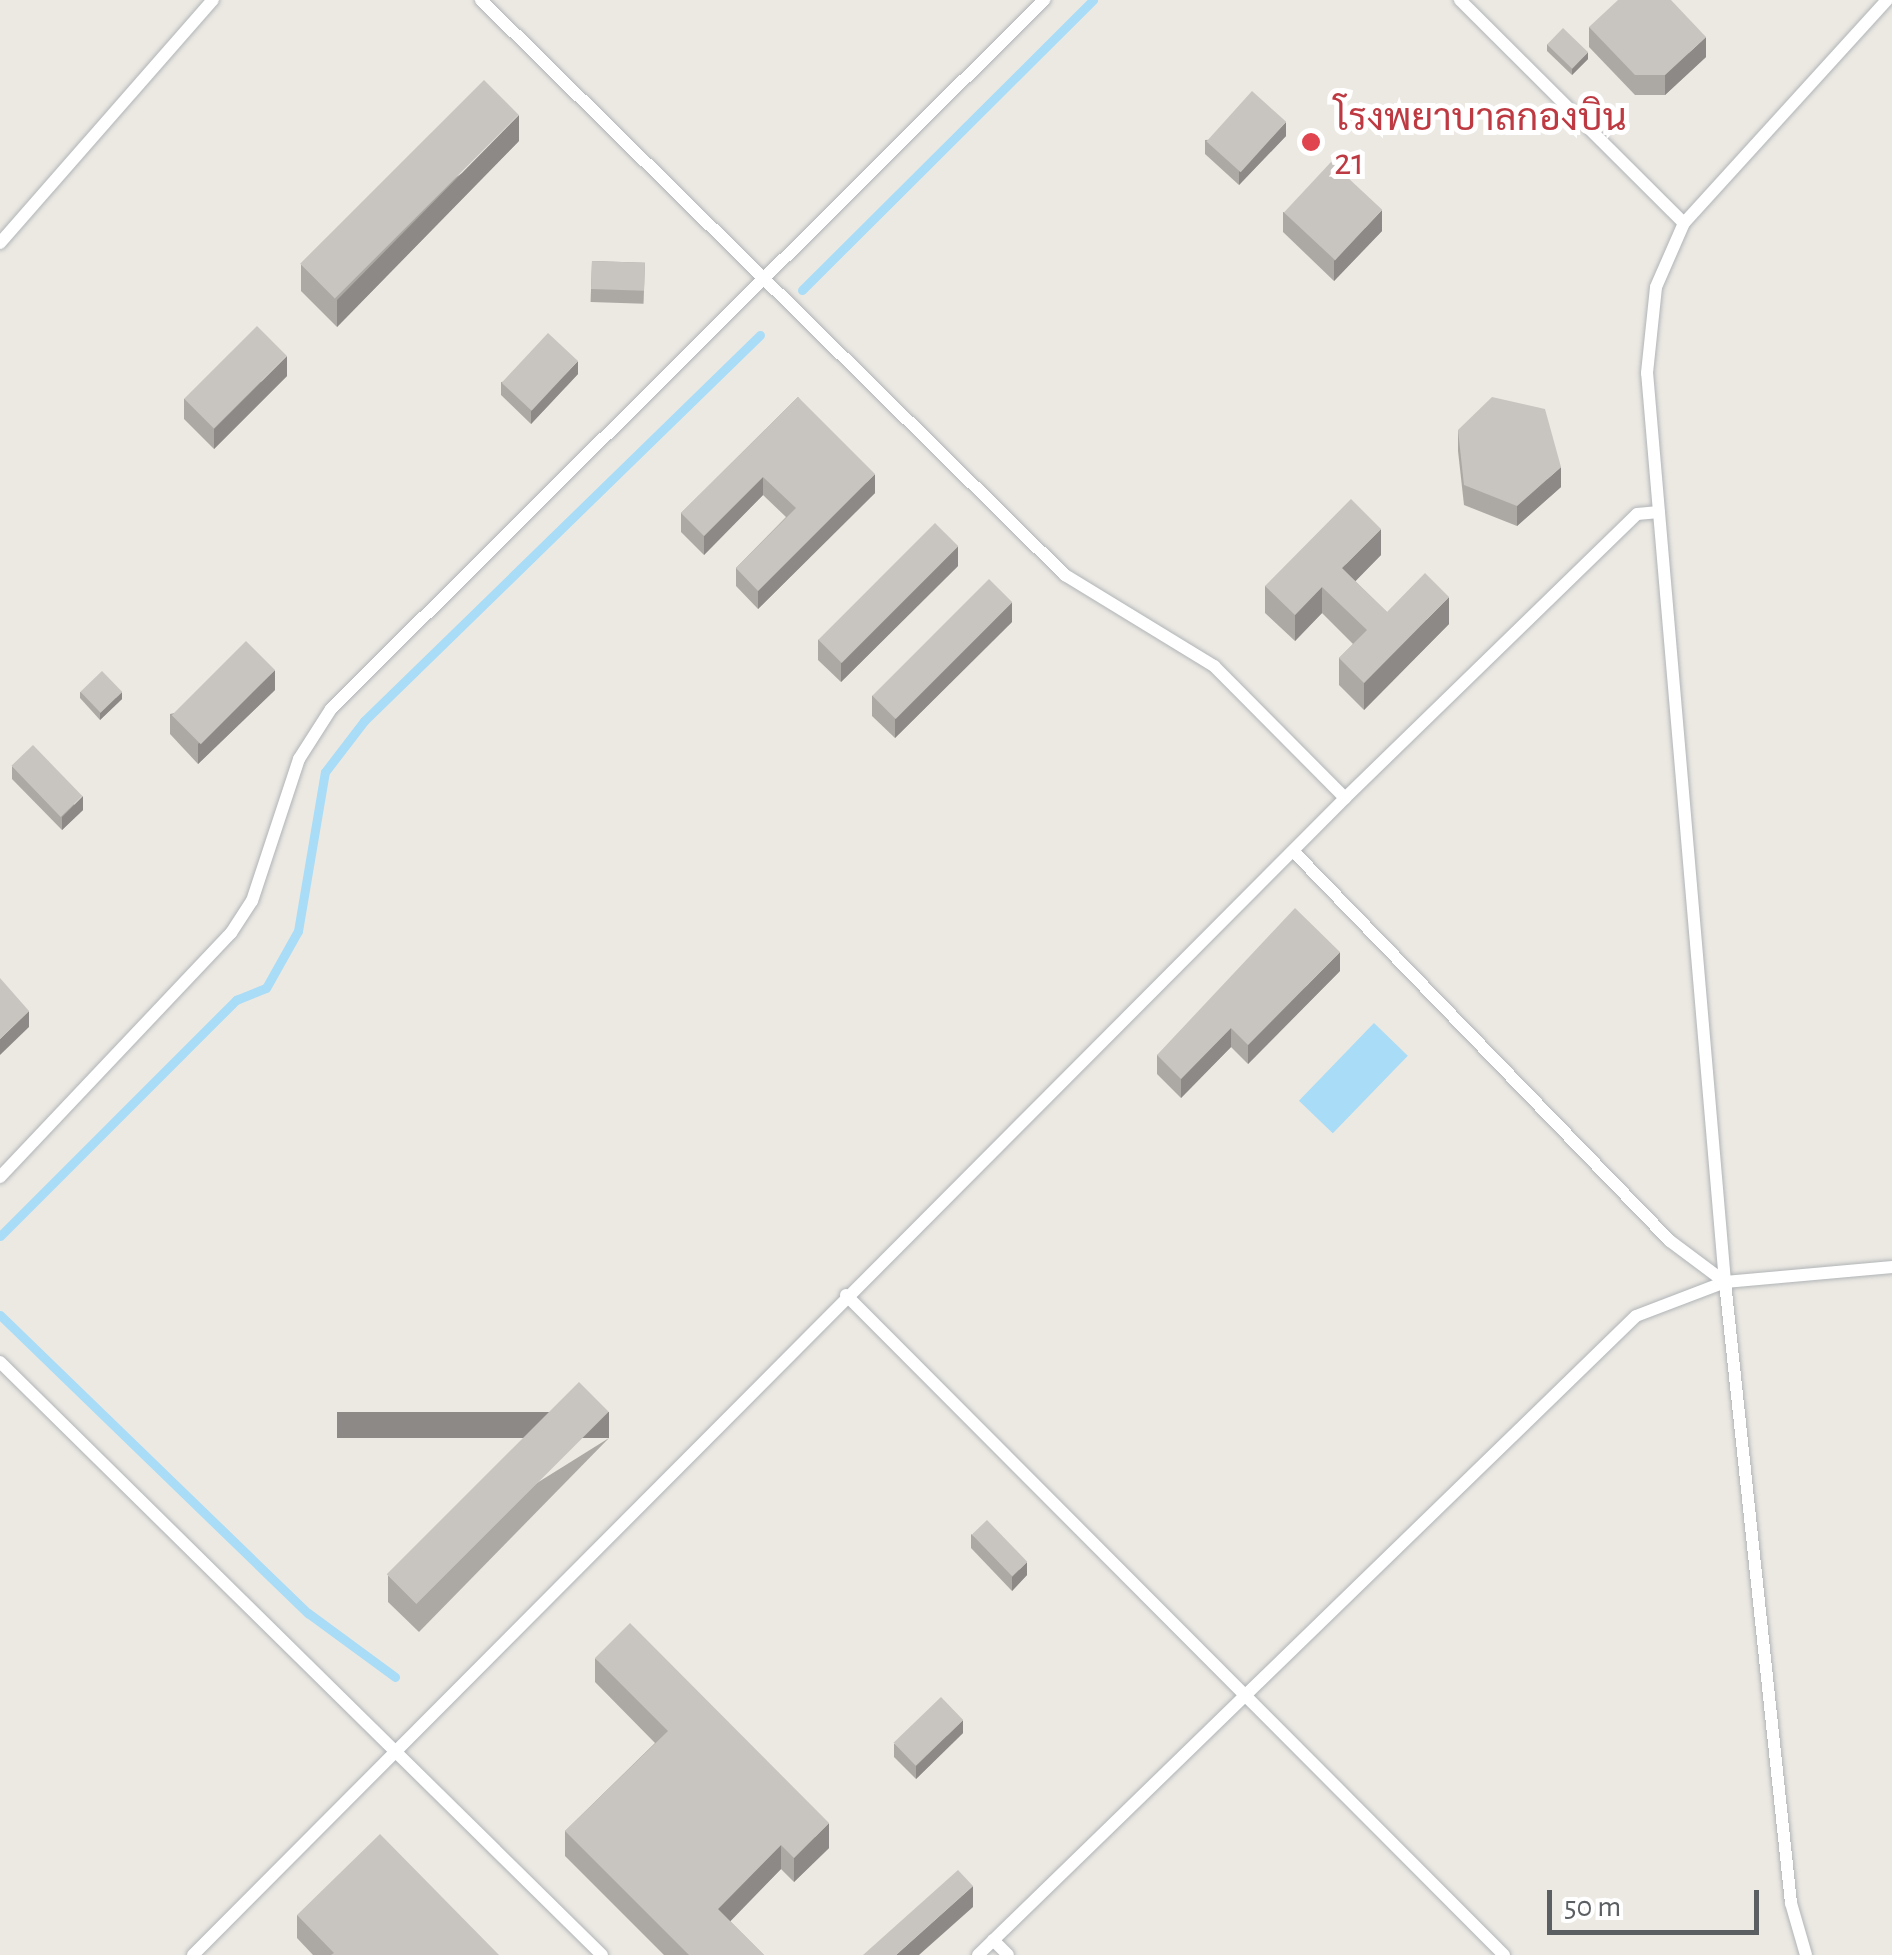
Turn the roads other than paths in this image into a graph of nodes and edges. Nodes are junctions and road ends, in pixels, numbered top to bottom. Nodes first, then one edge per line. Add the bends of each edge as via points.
1 (213, 0) edge
2 (481, 0) edge
3 (1044, 0) edge
4 (1460, 0) edge
5 (1888, 0) edge
6 (1684, 223) junction
7 (0, 244) edge
8 (763, 278) junction
9 (1659, 512) junction
10 (1345, 798) junction
11 (1295, 853) junction
12 (0, 1177) edge
13 (1892, 1267) edge
14 (1725, 1282) junction
15 (846, 1296) junction
16 (0, 1362) edge
17 (1242, 1696) junction
18 (393, 1754) junction
19 (993, 1940) junction
20 (194, 1955) edge
21 (602, 1955) edge
22 (978, 1955) edge
23 (1008, 1955) edge
24 (1504, 1955) edge
25 (1806, 1955) edge

1 - 7 lane
2 - 8 lane
3 - 8 lane
4 - 6 lane
5 - 6 lane
6 - 9 lane via 1656,288 1646,373
8 - 10 lane via 1065,574 1214,666
8 - 12 lane via 332,710 299,758 252,901 231,933
9 - 10 lane via 1636,514
9 - 14 lane
10 - 11 lane
11 - 14 lane via 1670,1241
11 - 15 lane
13 - 14 lane
14 - 17 lane via 1636,1316
14 - 25 lane via 1791,1903
15 - 17 lane
15 - 18 lane
16 - 18 lane
17 - 19 lane
17 - 24 lane
18 - 20 lane
18 - 21 lane
19 - 22 lane
19 - 23 lane

